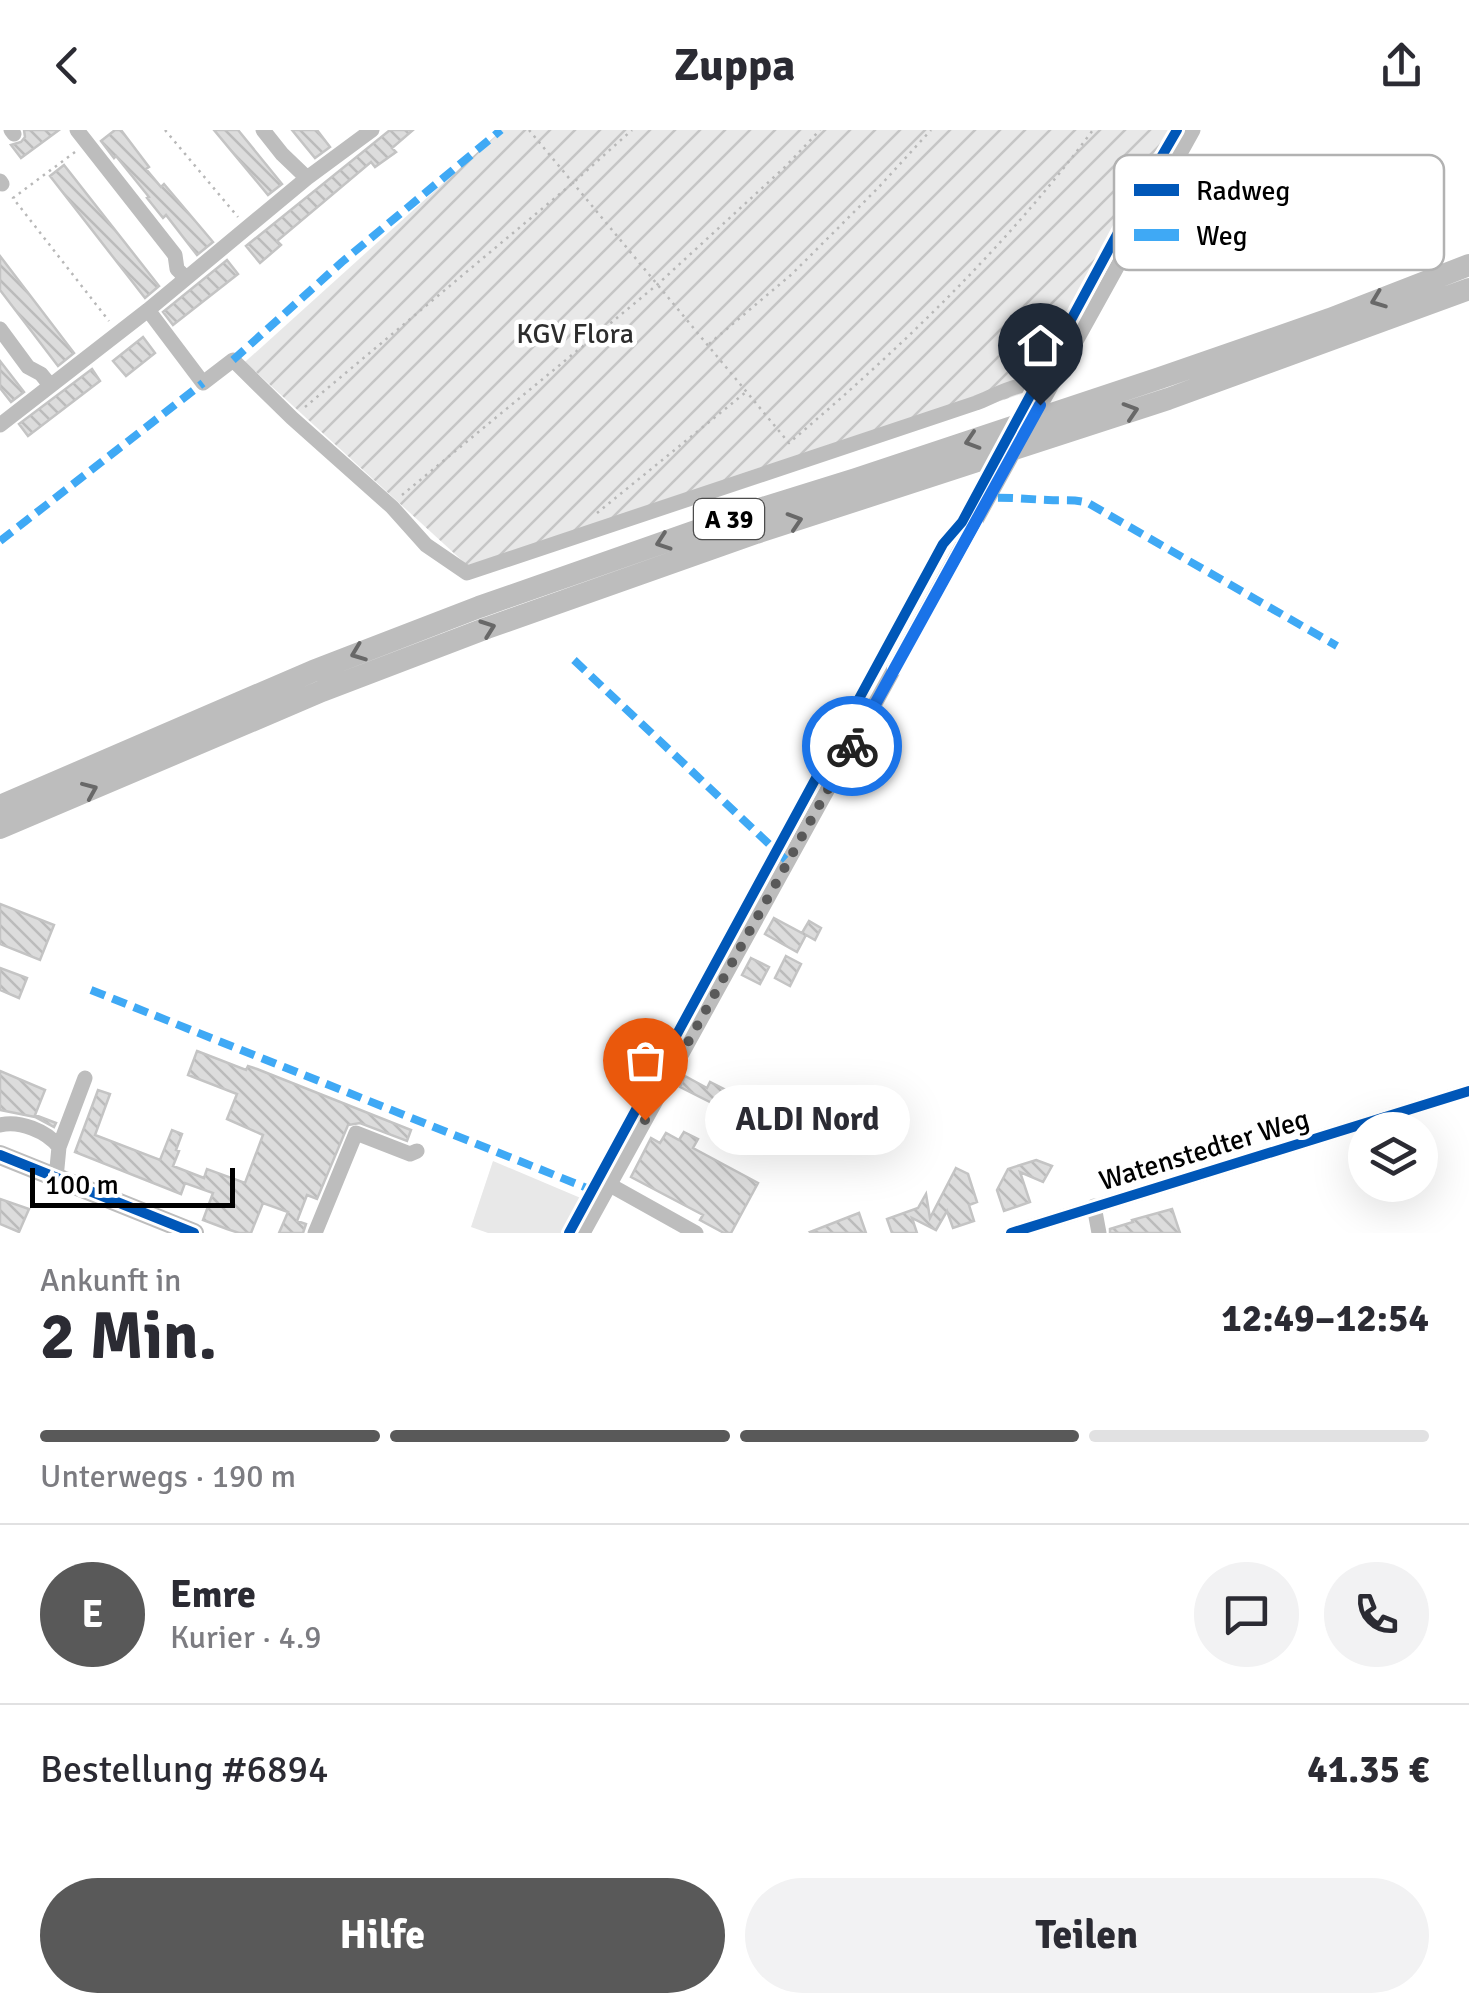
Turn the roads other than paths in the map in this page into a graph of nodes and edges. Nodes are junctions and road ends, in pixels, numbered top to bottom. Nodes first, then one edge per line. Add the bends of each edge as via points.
1 (263, 130) edge
2 (372, 130) edge
3 (1193, 130) edge
4 (82, 137) edge
5 (1179, 155) edge
6 (303, 174) junction
7 (1469, 265) edge
8 (1115, 270) edge
9 (182, 274) junction
10 (1469, 289) edge
11 (148, 310) junction
12 (0, 330) edge
13 (46, 379) junction
14 (1050, 386) junction
15 (0, 424) edge
16 (0, 806) edge
17 (0, 828) edge
18 (85, 1078) dead end
19 (1469, 1090) edge
20 (0, 1125) edge
21 (58, 1147) junction
22 (416, 1150) dead end
23 (0, 1155) edge
24 (56, 1178) junction
25 (610, 1185) junction
26 (1094, 1206) junction
27 (194, 1233) edge
28 (315, 1233) edge
29 (583, 1233) edge
30 (696, 1233) edge
31 (1011, 1233) edge
32 (1098, 1233) edge

1 - 6 street
2 - 6 street
3 - 5 street
4 - 9 street via 175,255
6 - 9 street via 247,228
7 -> 16 highway, A 39 via 1160,378 480,607
8 - 14 street
9 - 11 street
17 -> 10 highway, A 39 via 322,690 487,628 1168,399
11 - 13 street
11 - 14 street via 203,384 233,360 426,544 466,572 1028,383
12 - 13 street
13 - 15 street
14 - 25 street
18 - 21 street
19 - 26 street, Watenstedter Weg
20 - 21 street via 13,1122 52,1137
21 - 24 street
22 - 28 street via 410,1154 356,1133
23 - 24 main road
24 - 27 main road
25 - 29 street
25 - 30 street
26 - 31 street, Watenstedter Weg
26 - 32 street

